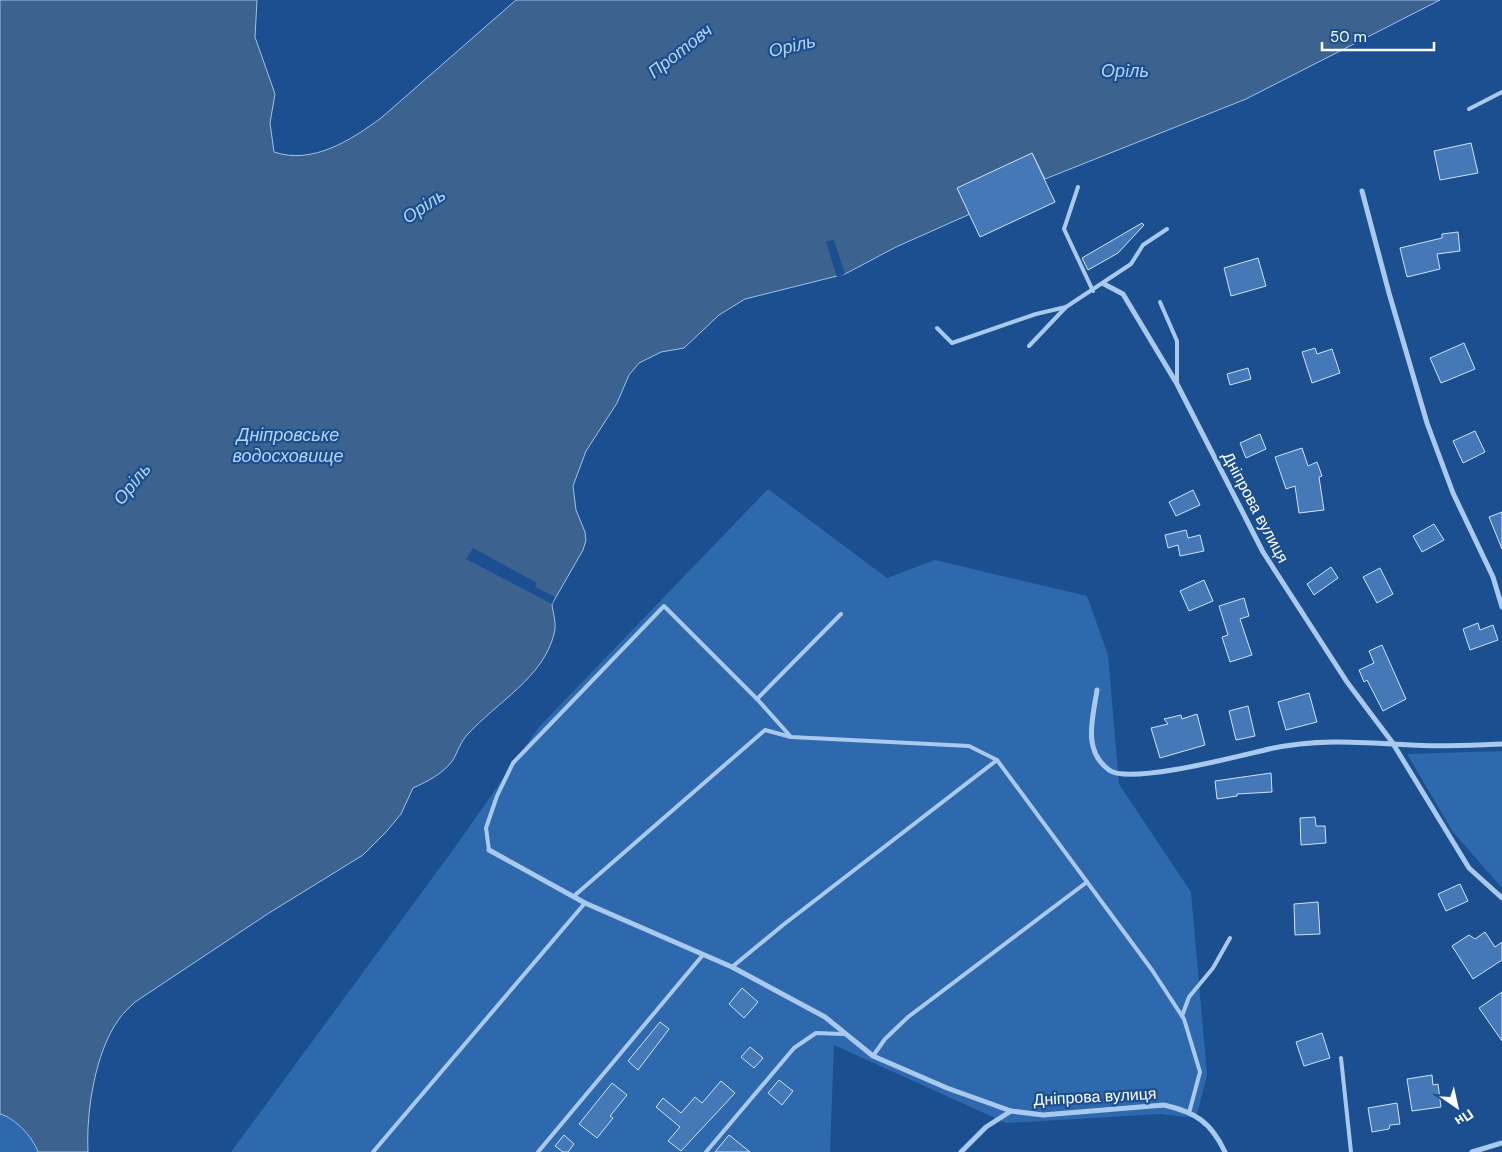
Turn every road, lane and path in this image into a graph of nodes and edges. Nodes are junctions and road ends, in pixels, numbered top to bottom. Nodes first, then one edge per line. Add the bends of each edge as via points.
1 (1502, 92) edge
2 (1469, 109) dead end
3 (1078, 187) dead end
4 (1362, 191) dead end
5 (1167, 229) dead end
6 (1104, 284) junction
7 (1093, 290) junction
8 (1160, 302) dead end
9 (1066, 307) junction
10 (937, 328) dead end
11 (1029, 346) dead end
12 (1177, 384) junction
13 (1502, 607) edge
14 (840, 614) dead end
15 (1098, 690) dead end
16 (758, 699) junction
17 (791, 736) junction
18 (1392, 742) junction
19 (1502, 744) edge
20 (997, 760) junction
21 (489, 850) joint
22 (1087, 882) junction
23 (574, 896) junction
24 (1502, 898) edge
25 (585, 903) junction
26 (1230, 938) dead end
27 (702, 956) junction
28 (732, 967) junction
29 (1182, 1016) junction
30 (842, 1034) junction
31 (873, 1056) junction
32 (1341, 1058) dead end
33 (1011, 1111) junction
34 (1189, 1113) junction
35 (1502, 1142) edge
36 (374, 1152) edge
37 (538, 1152) edge
38 (706, 1152) edge
39 (961, 1152) edge
40 (1225, 1152) edge
41 (1351, 1152) edge
42 (1472, 1152) edge

1 - 2 lane
3 - 7 lane via 1064,229
4 - 13 street via 1427,423
5 - 6 lane via 1143,245 1131,264
6 - 7 lane
6 - 12 street, Дніпрова вулиця via 1123,294
7 - 9 lane
8 - 12 lane via 1177,342
9 - 10 lane via 952,343
9 - 11 lane
12 - 18 street, Дніпрова вулиця via 1263,552 1347,682
14 - 16 lane
15 - 18 street via 1091,737 1095,756 1111,771 1140,774 1202,766 1286,744
16 - 17 lane
16 - 21 lane via 664,606 513,763 486,828
17 - 20 lane via 969,746
17 - 23 lane via 765,730
18 - 19 street via 1411,745
18 - 24 street, Дніпрова вулиця via 1469,868
20 - 22 lane
20 - 28 lane
21 - 23 street
22 - 29 lane
22 - 31 lane via 908,1017
23 - 25 street
25 - 27 street
25 - 36 lane
26 - 29 lane via 1214,968 1189,997
27 - 28 street
27 - 37 lane
28 - 30 street via 825,1017
29 - 34 lane via 1200,1072
30 - 31 street
30 - 38 lane via 816,1033 794,1048
31 - 33 street
32 - 41 lane
33 - 34 street, Дніпрова вулиця via 1043,1115 1164,1105
33 - 39 street, Дніпрова вулиця via 986,1127
34 - 40 street, Дніпрова вулиця via 1205,1121
35 - 42 street

